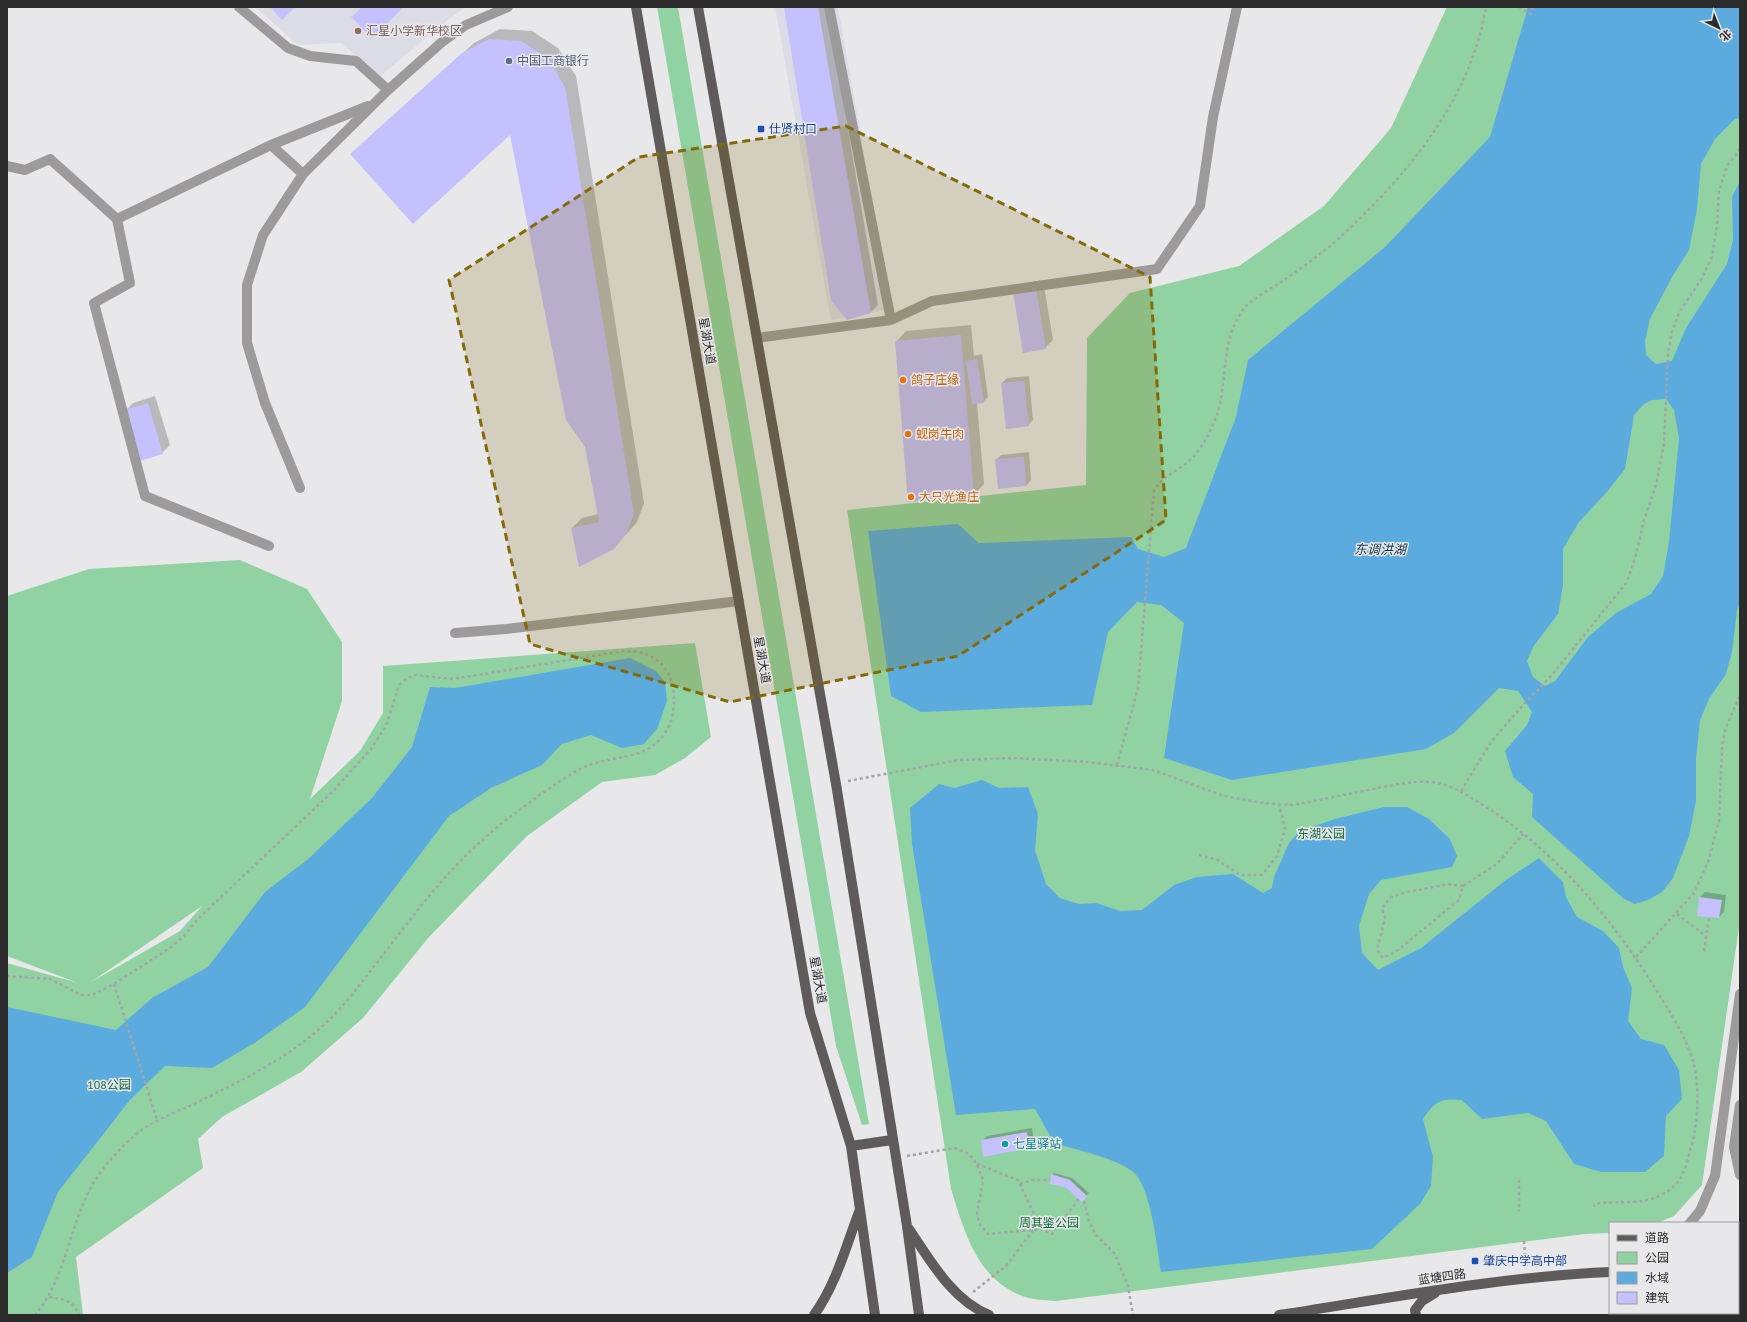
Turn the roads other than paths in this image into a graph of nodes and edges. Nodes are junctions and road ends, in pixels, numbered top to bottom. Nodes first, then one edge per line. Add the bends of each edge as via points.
1 (239, 7) edge
2 (508, 7) edge
3 (636, 7) edge
4 (698, 7) edge
5 (829, 7) edge
6 (1236, 7) edge
7 (388, 90) junction
8 (379, 99) junction
9 (271, 145) junction
10 (7, 166) edge
11 (303, 174) junction
12 (117, 219) junction
13 (891, 320) junction
14 (757, 338) junction
15 (300, 488) dead end
16 (269, 546) dead end
17 (739, 601) junction
18 (455, 633) dead end
19 (1740, 994) edge
20 (1740, 1105) edge
21 (892, 1140) junction
22 (851, 1146) junction
23 (1740, 1175) edge
24 (860, 1210) junction
25 (1691, 1222) edge
26 (907, 1226) junction
27 (1609, 1272) edge
28 (1440, 1290) junction
29 (814, 1315) edge
30 (875, 1315) edge
31 (919, 1315) edge
32 (989, 1315) edge
33 (1279, 1315) edge
34 (1416, 1315) edge

1 - 7 street via 288,48 310,56 356,61
2 - 7 street via 466,25 442,42
3 - 17 main road, 星湖大道
4 - 14 main road
5 - 13 street
6 - 13 street via 1212,117 1200,206 1157,269 932,301
7 - 8 street
8 - 9 street via 365,108
8 - 11 street
9 - 11 street
9 - 12 street
10 - 12 street via 25,170 50,159
11 - 15 street via 263,235 247,285 247,343 265,403
12 - 16 street via 130,283 94,303 145,496
13 - 14 street
14 - 21 main road via 836,784
17 - 18 street
17 - 22 main road, 星湖大道 via 810,1013
19 - 25 street via 1715,1176 1700,1212
20 - 23 street via 1734,1147
21 - 22 main road
21 - 26 main road
22 - 24 main road, 星湖大道
24 - 29 main road via 833,1281
24 - 30 main road, 星湖大道
26 - 31 main road
26 - 32 main road via 936,1269 963,1300
27 - 28 main road, 蓝塘四路 via 1564,1274
28 - 33 main road, 蓝塘四路
28 - 34 main road via 1422,1301 1415,1310

